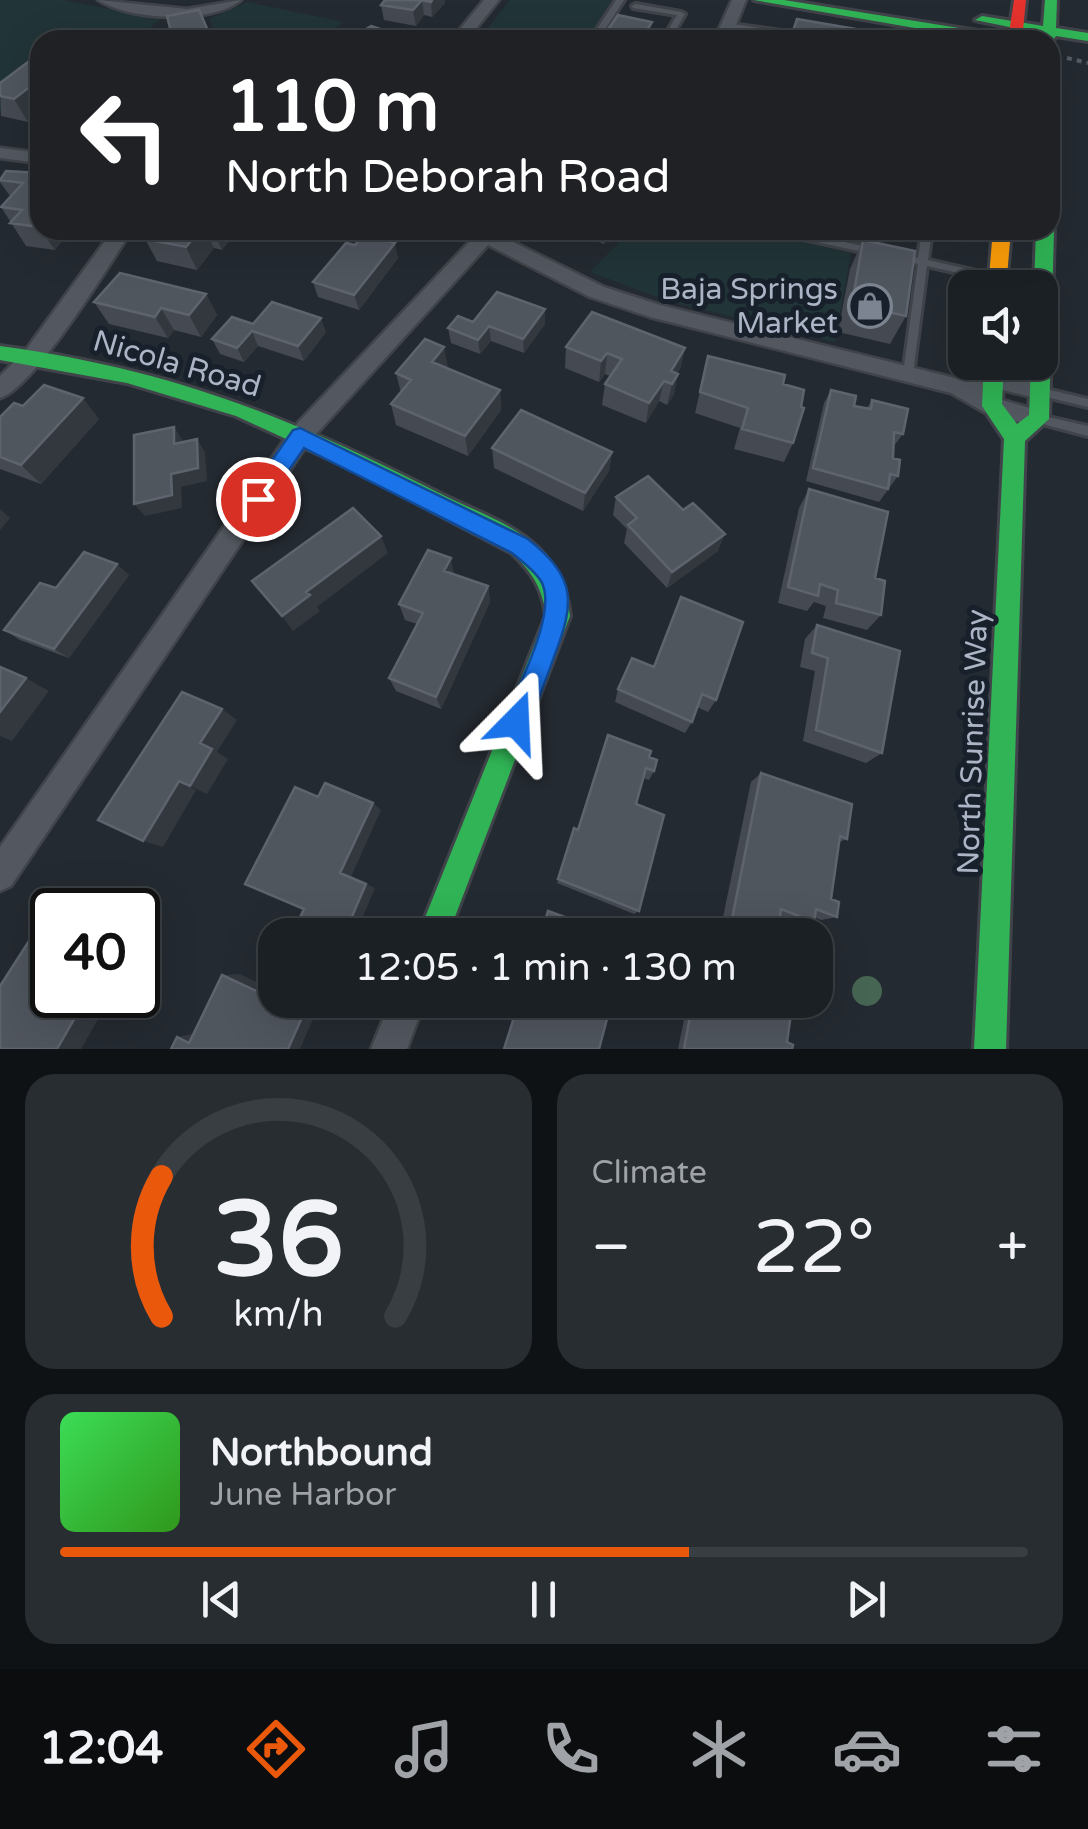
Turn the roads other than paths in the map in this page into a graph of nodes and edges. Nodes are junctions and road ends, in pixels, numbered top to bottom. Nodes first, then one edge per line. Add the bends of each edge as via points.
1 (105, 0) edge
2 (234, 0) edge
3 (492, 0) edge
4 (620, 0) edge
5 (738, 0) edge
6 (760, 0) edge
7 (865, 0) edge
8 (1020, 0) edge
9 (1051, 0) edge
10 (636, 6) dead end
11 (467, 30) edge
12 (600, 30) edge
13 (671, 30) edge
14 (726, 30) edge
15 (978, 30) edge
16 (993, 30) edge
17 (1015, 30) edge
18 (1049, 30) edge
19 (1088, 38) edge
20 (1060, 39) edge
21 (1060, 43) edge
22 (1088, 53) edge
23 (0, 152) edge
24 (30, 156) edge
25 (115, 240) edge
26 (471, 240) edge
27 (494, 240) edge
28 (822, 240) edge
29 (926, 240) edge
30 (1001, 240) edge
31 (1044, 240) edge
32 (923, 262) junction
33 (950, 270) edge
34 (998, 270) edge
35 (0, 353) edge
36 (33, 357) junction
37 (908, 374) junction
38 (972, 380) edge
39 (993, 380) edge
40 (1014, 380) edge
41 (957, 386) junction
42 (0, 390) edge
43 (1040, 392) junction
44 (1088, 403) edge
45 (992, 406) junction
46 (1039, 418) junction
47 (1088, 431) edge
48 (300, 436) junction
49 (1015, 436) junction
50 (0, 874) edge
51 (440, 918) edge
52 (401, 1018) edge
53 (388, 1049) edge
54 (990, 1049) edge

1 - 2 street via 174,13 208,12
3 - 11 street
4 - 12 lane
5 - 14 street
6 - 15 main road
7 - 16 main road
8 - 17 main road
9 - 18 main road
10 - 13 lane via 680,14
19 - 20 main road
21 - 22 main road
23 - 24 street
25 - 36 street
26 - 48 street
27 - 37 street via 596,292
28 - 32 lane
29 - 32 lane
30 - 34 main road
31 - 43 main road
32 - 33 lane
32 - 37 lane
35 - 36 main road, Nicola Road
36 - 42 street
36 - 48 main road, Nicola Road via 168,386
37 - 41 street
38 - 41 street
39 - 45 main road
40 - 43 street
41 - 45 street
43 - 44 lane
43 - 46 main road
45 - 46 street
45 - 49 main road
46 - 47 lane
46 - 49 main road
48 - 50 street
48 - 51 main road, Nicola Road via 520,546 548,571 557,591 558,616
49 - 54 main road, North Sunrise Way
52 - 53 street

